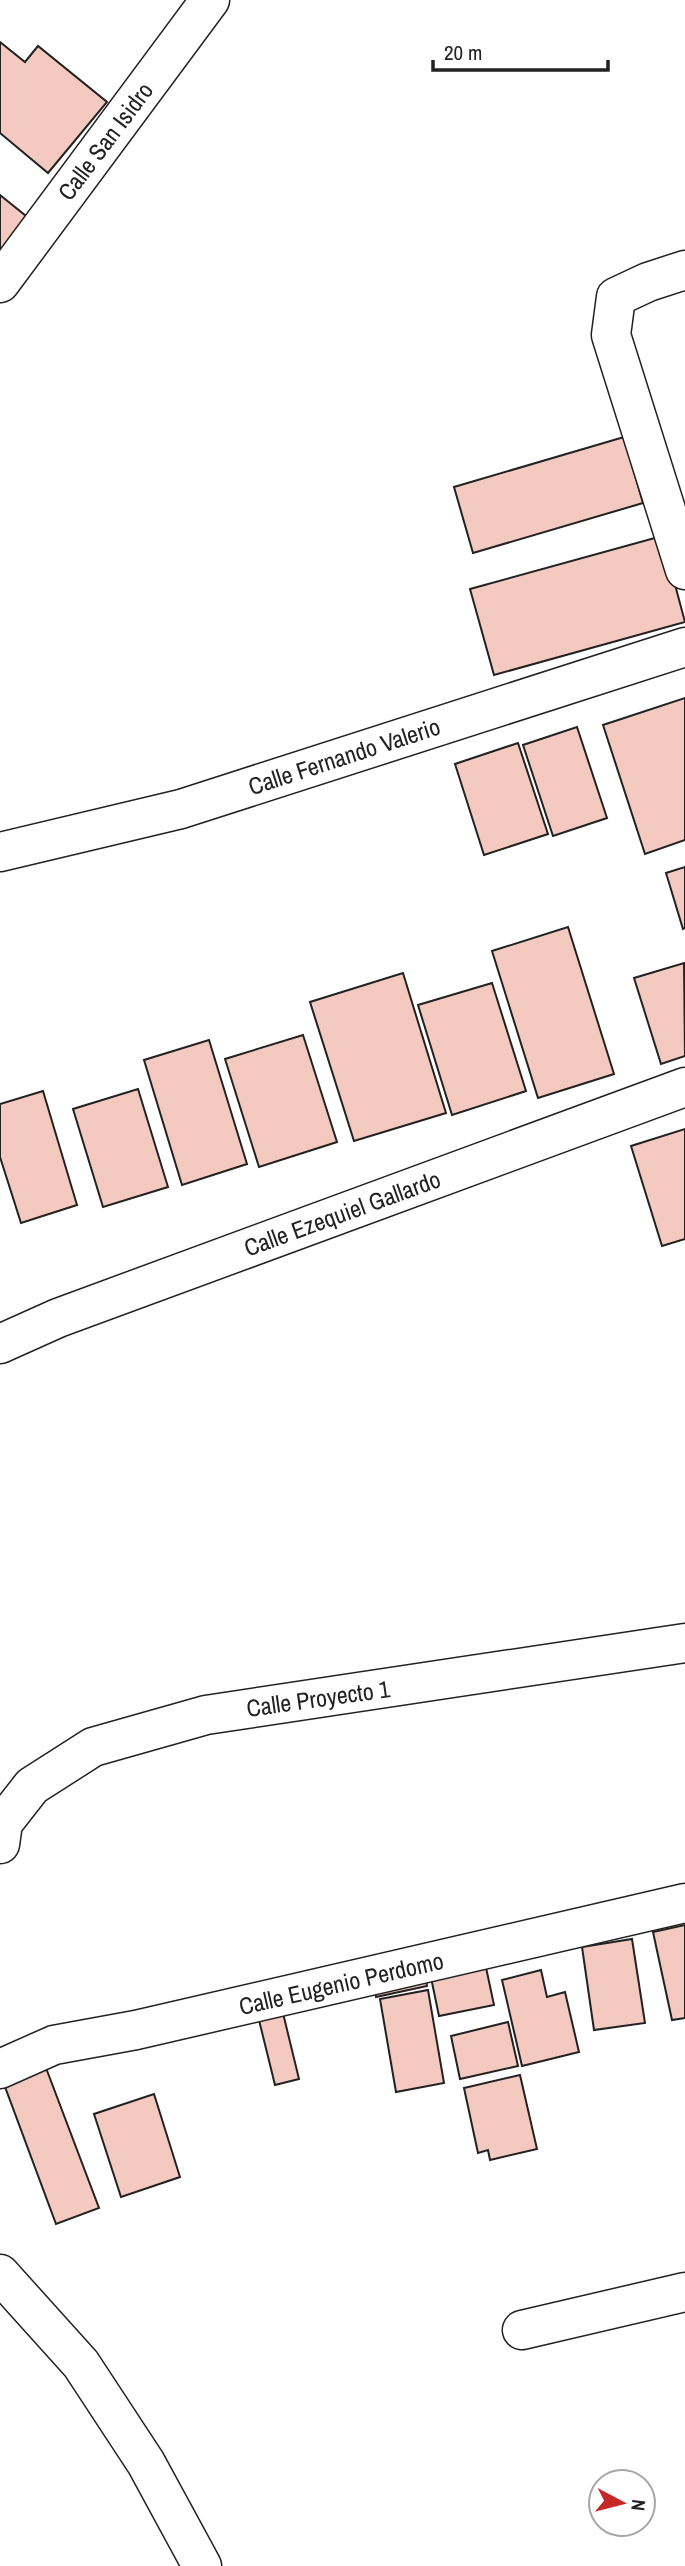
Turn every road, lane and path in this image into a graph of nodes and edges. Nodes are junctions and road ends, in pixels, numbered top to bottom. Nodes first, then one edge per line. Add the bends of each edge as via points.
1 (209, 0) edge
2 (685, 270) edge
3 (0, 283) edge
4 (685, 570) edge
5 (685, 647) edge
6 (0, 852) edge
7 (685, 1087) edge
8 (0, 1344) edge
9 (685, 1643) edge
10 (0, 1844) edge
11 (685, 1903) edge
12 (0, 2069) edge
13 (0, 2274) edge
14 (685, 2292) edge
15 (522, 2330) dead end
16 (202, 2566) edge

1 - 3 street, Calle San Isidro
2 - 4 street via 615,297 611,335
5 - 6 street, Calle Fernando Valerio via 181,809
7 - 8 street, Calle Ezequiel Gallardo via 58,1318
9 - 10 street, Calle Proyecto 1 via 206,1715 93,1747 32,1786 3,1823
11 - 12 street, Calle Eugenio Perdomo via 54,2045
13 - 16 street via 81,2364 146,2463
14 - 15 street

